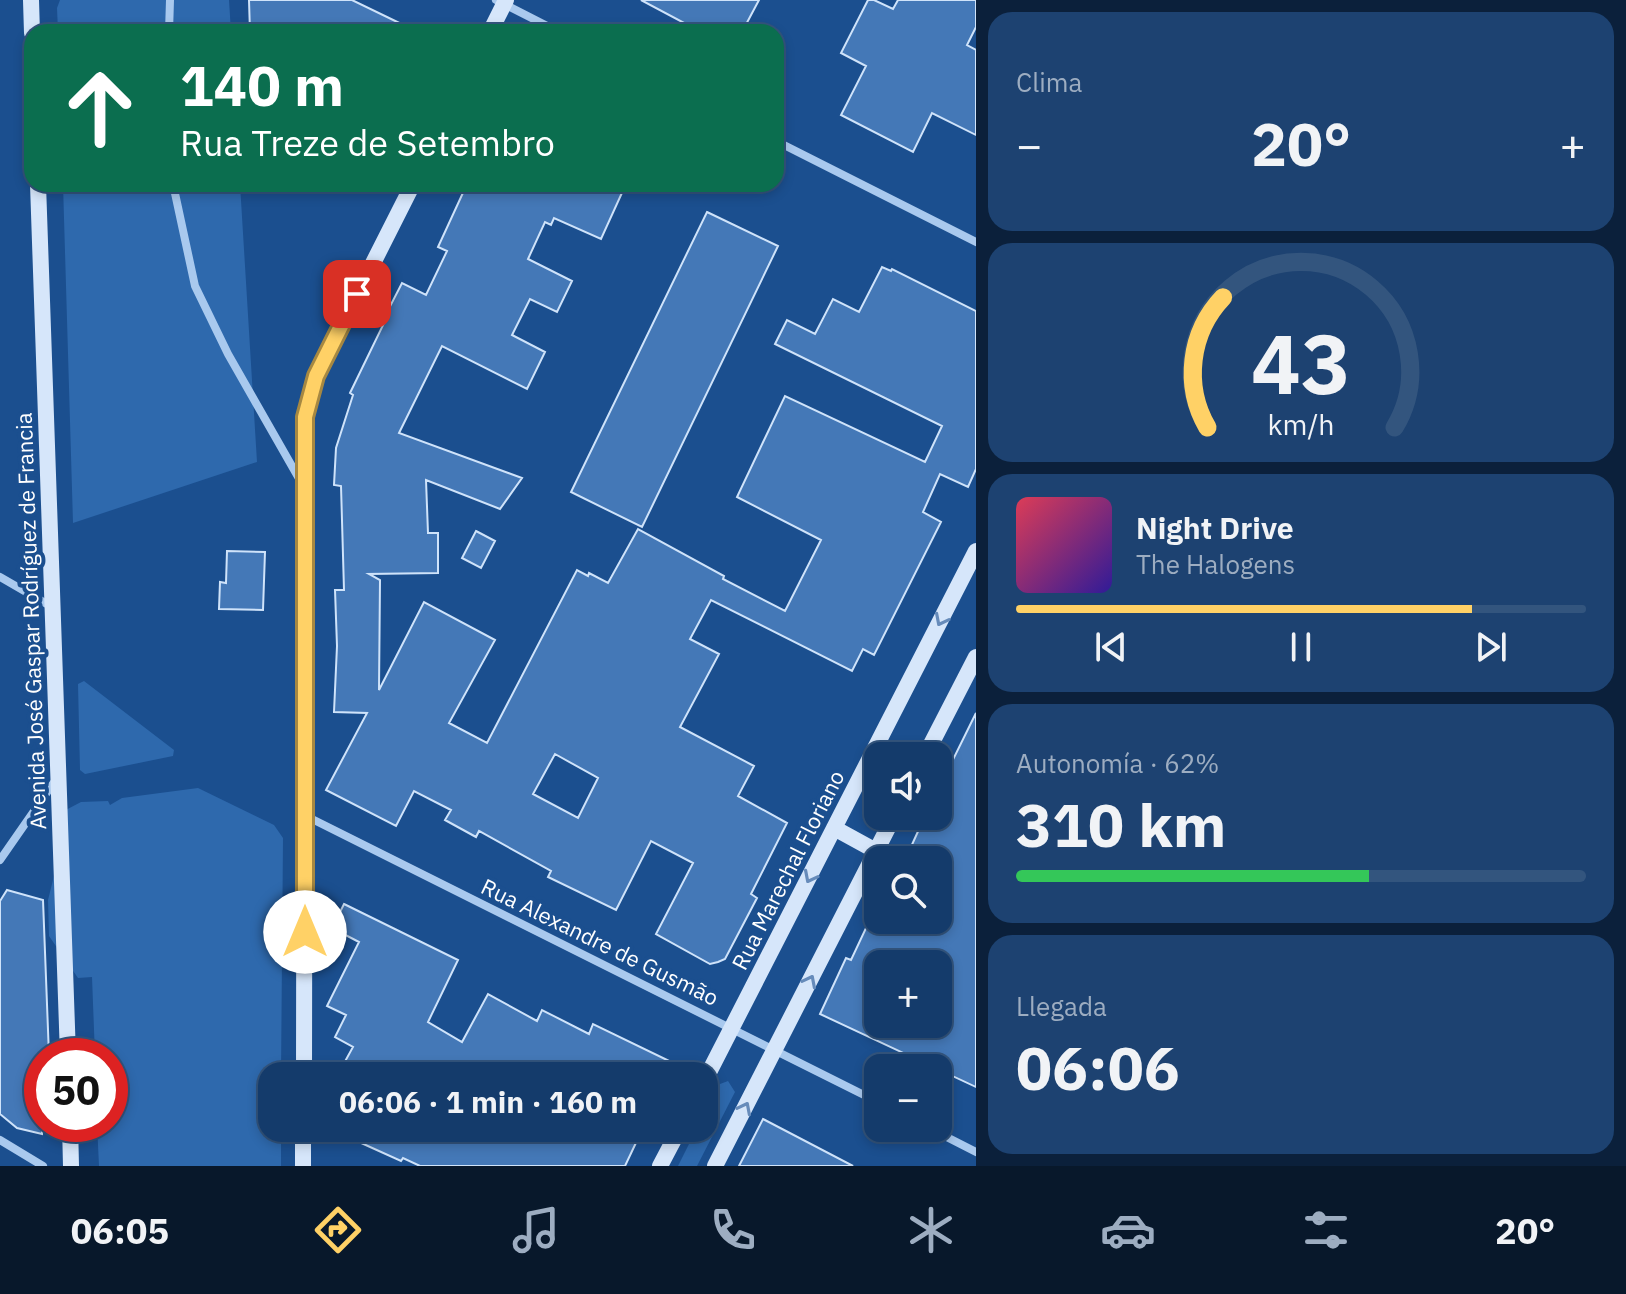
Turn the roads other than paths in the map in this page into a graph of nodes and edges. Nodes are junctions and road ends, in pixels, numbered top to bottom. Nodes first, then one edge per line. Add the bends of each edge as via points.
1 (31, 0) edge
2 (170, 0) edge
3 (502, 1) edge
4 (32, 24) edge
5 (169, 24) edge
6 (493, 24) edge
7 (544, 24) edge
8 (784, 145) edge
9 (38, 192) edge
10 (175, 192) edge
11 (409, 192) edge
12 (976, 242) edge
13 (303, 486) junction
14 (976, 551) edge
15 (0, 577) edge
16 (53, 608) junction
17 (976, 657) edge
18 (932, 742) edge
19 (58, 777) junction
20 (306, 816) junction
21 (834, 828) junction
22 (867, 846) edge
23 (0, 860) edge
24 (864, 874) edge
25 (732, 1027) junction
26 (67, 1038) edge
27 (774, 1050) junction
28 (304, 1062) edge
29 (714, 1062) edge
30 (864, 1095) edge
31 (0, 1140) edge
32 (952, 1140) edge
33 (70, 1142) edge
34 (303, 1142) edge
35 (673, 1142) edge
36 (976, 1152) edge
37 (43, 1166) edge
38 (71, 1166) edge
39 (303, 1166) edge
40 (660, 1166) edge
41 (715, 1166) edge

1 - 4 main road
2 - 5 street
3 - 6 main road
3 - 7 street
8 - 12 street
9 - 16 main road, Avenida José Gaspar Rodríguez de Francia
10 - 13 street via 195,286
11 - 13 main road via 316,376 305,417
13 - 20 main road
14 -> 21 main road, Rua Marechal Floriano
15 - 16 street
16 - 19 main road, Avenida José Gaspar Rodríguez de Francia
17 - 18 main road
19 - 23 street
19 - 26 main road, Avenida José Gaspar Rodríguez de Francia
20 - 25 street, Rua Alexandre de Gusmão
20 - 28 main road
21 - 22 main road
21 -> 25 main road, Rua Marechal Floriano
27 -> 24 main road
25 - 27 street, Rua Alexandre de Gusmão
25 - 29 main road, Rua Marechal Floriano
27 - 30 street, Rua Alexandre de Gusmão
41 -> 27 main road
31 - 37 street
32 - 36 street
33 - 38 main road
34 - 39 main road
35 - 40 main road

